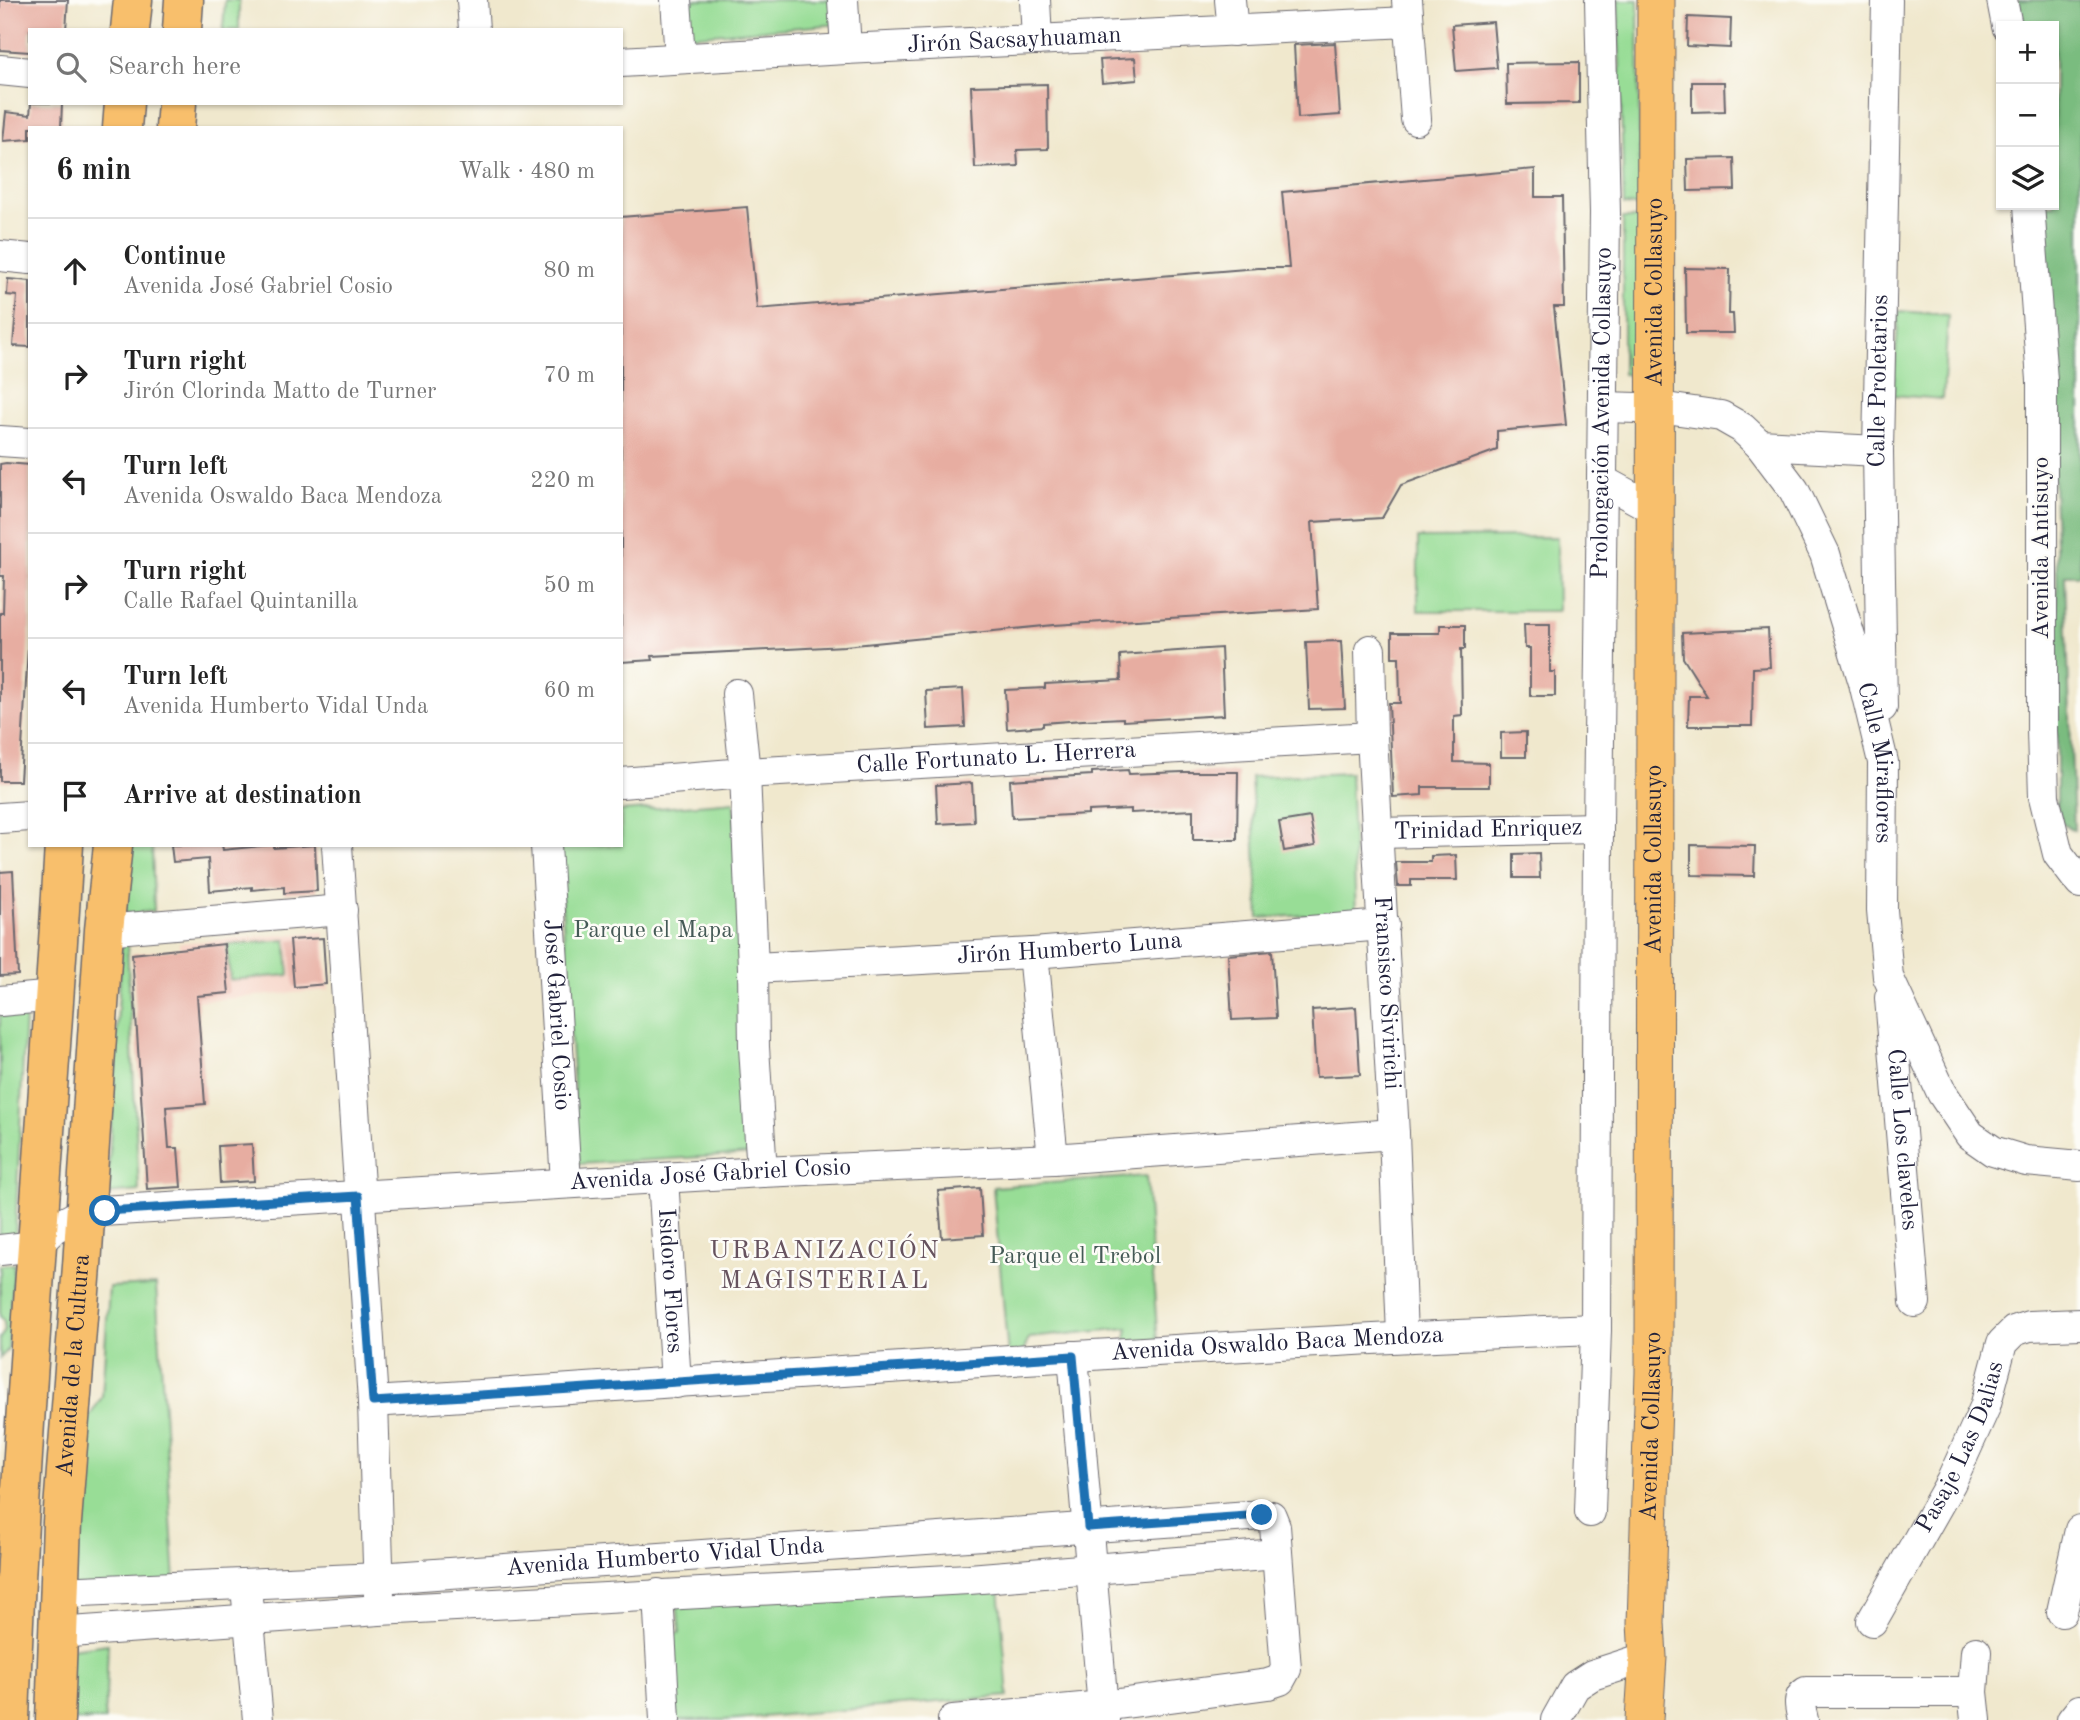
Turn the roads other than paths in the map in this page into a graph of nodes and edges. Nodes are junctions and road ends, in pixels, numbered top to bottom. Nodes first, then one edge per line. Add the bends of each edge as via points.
1 (133, 0) edge
2 (184, 0) edge
3 (472, 0) edge
4 (676, 0) edge
5 (843, 0) edge
6 (1035, 0) edge
7 (1230, 0) edge
8 (1600, 0) edge
9 (1656, 0) edge
10 (1887, 0) edge
11 (2002, 0) edge
12 (1407, 11) edge
13 (2006, 21) edge
14 (130, 28) edge
15 (182, 28) edge
16 (474, 28) edge
17 (1233, 31) junction
18 (1037, 40) junction
19 (846, 49) junction
20 (680, 58) junction
21 (623, 62) edge
22 (0, 70) edge
23 (28, 73) edge
24 (124, 105) edge
25 (177, 105) edge
26 (1416, 119) dead end
27 (121, 126) edge
28 (175, 126) edge
29 (2029, 210) edge
30 (0, 256) edge
31 (28, 259) edge
32 (1603, 407) junction
33 (1656, 408) junction
34 (0, 441) edge
35 (28, 443) edge
36 (1760, 445) junction
37 (1878, 451) junction
38 (1603, 481) junction
39 (1656, 510) junction
40 (1370, 650) dead end
41 (737, 694) dead end
42 (1372, 737) junction
43 (1883, 762) junction
44 (745, 773) junction
45 (623, 783) edge
46 (28, 816) edge
47 (0, 818) edge
48 (1598, 828) junction
49 (1378, 833) junction
50 (64, 847) edge
51 (113, 847) edge
52 (337, 847) edge
53 (546, 847) edge
54 (2080, 883) edge
55 (342, 910) junction
56 (1384, 925) junction
57 (104, 930) junction
58 (1033, 953) junction
59 (753, 968) junction
60 (1888, 977) junction
61 (55, 996) junction
62 (0, 1001) edge
63 (1394, 1134) junction
64 (1053, 1159) junction
65 (2080, 1166) edge
66 (762, 1171) junction
67 (663, 1178) junction
68 (566, 1183) junction
69 (358, 1196) junction
70 (84, 1212) junction
71 (18, 1248) edge
72 (1915, 1302) dead end
73 (2080, 1324) edge
74 (1596, 1329) junction
75 (1402, 1336) junction
76 (1073, 1356) junction
77 (676, 1383) junction
78 (373, 1402) junction
79 (1590, 1512) dead end
80 (1088, 1527) junction
81 (2080, 1530) edge
82 (1277, 1554) junction
83 (1092, 1570) junction
84 (379, 1578) junction
85 (246, 1585) junction
86 (59, 1592) junction
87 (658, 1594) junction
88 (379, 1610) junction
89 (2062, 1612) dead end
90 (249, 1618) junction
91 (1872, 1621) dead end
92 (57, 1633) junction
93 (1976, 1652) dead end
94 (1648, 1657) junction
95 (1974, 1706) edge
96 (2080, 1710) edge
97 (1104, 1713) edge
98 (10, 1720) edge
99 (55, 1720) edge
100 (258, 1720) edge
101 (665, 1720) edge
102 (953, 1720) edge
103 (1556, 1720) edge
104 (1644, 1720) edge
105 (1803, 1720) edge
106 (2072, 1720) edge

1 - 14 highway
2 - 15 highway
3 - 16 street
4 - 20 street
5 - 19 street
6 - 18 street
7 - 17 street
8 - 32 street, Prolongación Avenida Collasuyo via 1605,186
9 - 33 main road, Avenida Collasuyo
10 - 37 street, Calle Proletarios
11 - 13 street
12 - 17 street, Jirón Sacsayhuaman
12 - 26 street
17 - 18 street, Jirón Sacsayhuaman
18 - 19 street, Jirón Sacsayhuaman
19 - 20 street, Jirón Sacsayhuaman
20 - 21 street, Jirón Sacsayhuaman
22 - 23 street
24 - 27 highway
25 - 28 highway
29 - 54 street, Avenida Antisuyo via 2042,380 2044,797 2058,854
30 - 31 street
32 - 33 street, Calle Miraflores
32 - 38 street, Prolongación Avenida Collasuyo
33 - 36 street, Calle Miraflores via 1721,416
33 - 39 main road, Avenida Collasuyo
34 - 35 street
36 - 37 street
36 - 43 street, Calle Miraflores via 1794,490 1825,554
37 - 43 street, Calle Proletarios
38 - 39 street
38 - 48 street, Prolongación Avenida Collasuyo
39 - 94 main road, Avenida Collasuyo via 1654,1358
40 - 42 street, Fransisco Sivirichi
41 - 44 street
42 - 44 street, Calle Fortunato L. Herrera
42 - 49 street, Fransisco Sivirichi
43 - 60 street, Calle Miraflores via 1882,910
44 - 45 street, Calle Fortunato L. Herrera
44 - 59 street
46 - 47 street
48 - 49 street, Trinidad Enriquez
48 - 74 street, Prolongación Avenida Collasuyo
49 - 56 street, Fransisco Sivirichi
50 - 61 highway, Avenida de la Cultura
51 - 57 highway, Avenida de la Cultura
52 - 55 street
53 - 68 street, José Gabriel Cosio
55 - 57 street
55 - 69 street
56 - 58 street, Jirón Humberto Luna
56 - 63 street, Fransisco Sivirichi
57 - 70 highway, Avenida de la Cultura
58 - 59 street, Jirón Humberto Luna
58 - 64 street
59 - 66 street
60 - 65 street, Calle Miraflores via 1941,1093 1970,1135 1993,1151 2025,1161
60 - 72 street, Calle Los claveles
61 - 62 street
61 - 71 highway, Avenida de la Cultura
63 - 64 street, Avenida José Gabriel Cosio
63 - 75 street, Fransisco Sivirichi
64 - 66 street, Avenida José Gabriel Cosio
66 - 67 street, Avenida José Gabriel Cosio
67 - 68 street, Avenida José Gabriel Cosio
67 - 77 street, Isidoro Flores
68 - 69 street, Avenida José Gabriel Cosio
69 - 70 street, Avenida José Gabriel Cosio
69 - 78 street
70 - 71 street, Avenida José Gabriel Cosio
70 - 86 highway, Avenida de la Cultura
71 - 98 highway, Avenida de la Cultura
73 - 91 street, Pasaje Las Dalias via 2029,1326 2014,1331 2002,1343 1984,1407 1951,1482
74 - 75 street, Avenida Oswaldo Baca Mendoza
74 - 79 street, Prolongación Avenida Collasuyo
75 - 76 street, Avenida Oswaldo Baca Mendoza
76 - 77 street, Avenida Oswaldo Baca Mendoza
76 - 80 street
77 - 78 street, Avenida Oswaldo Baca Mendoza
78 - 84 street
80 - 82 street, Avenida Humberto Vidal Unda via 1271,1516
80 - 83 street
80 - 84 street, Avenida Humberto Vidal Unda
81 - 89 street
82 - 83 street, Avenida Humberto Vidal Unda
82 - 97 street via 1286,1669 1280,1680
83 - 87 street, Avenida Humberto Vidal Unda
83 - 97 street
84 - 85 street, Avenida Humberto Vidal Unda
84 - 88 street
85 - 86 street, Avenida Humberto Vidal Unda
85 - 90 street
86 - 92 highway, Avenida de la Cultura
87 - 88 street, Avenida Humberto Vidal Unda
87 - 101 street
88 - 90 street, Avenida Humberto Vidal Unda
90 - 92 street, Avenida Humberto Vidal Unda
90 - 100 street
92 - 99 highway, Avenida de la Cultura
93 - 95 street
94 - 103 street via 1592,1675 1575,1686
94 - 104 main road, Avenida Collasuyo
95 - 105 street via 1806,1692 1800,1700
96 - 106 street
97 - 102 street

